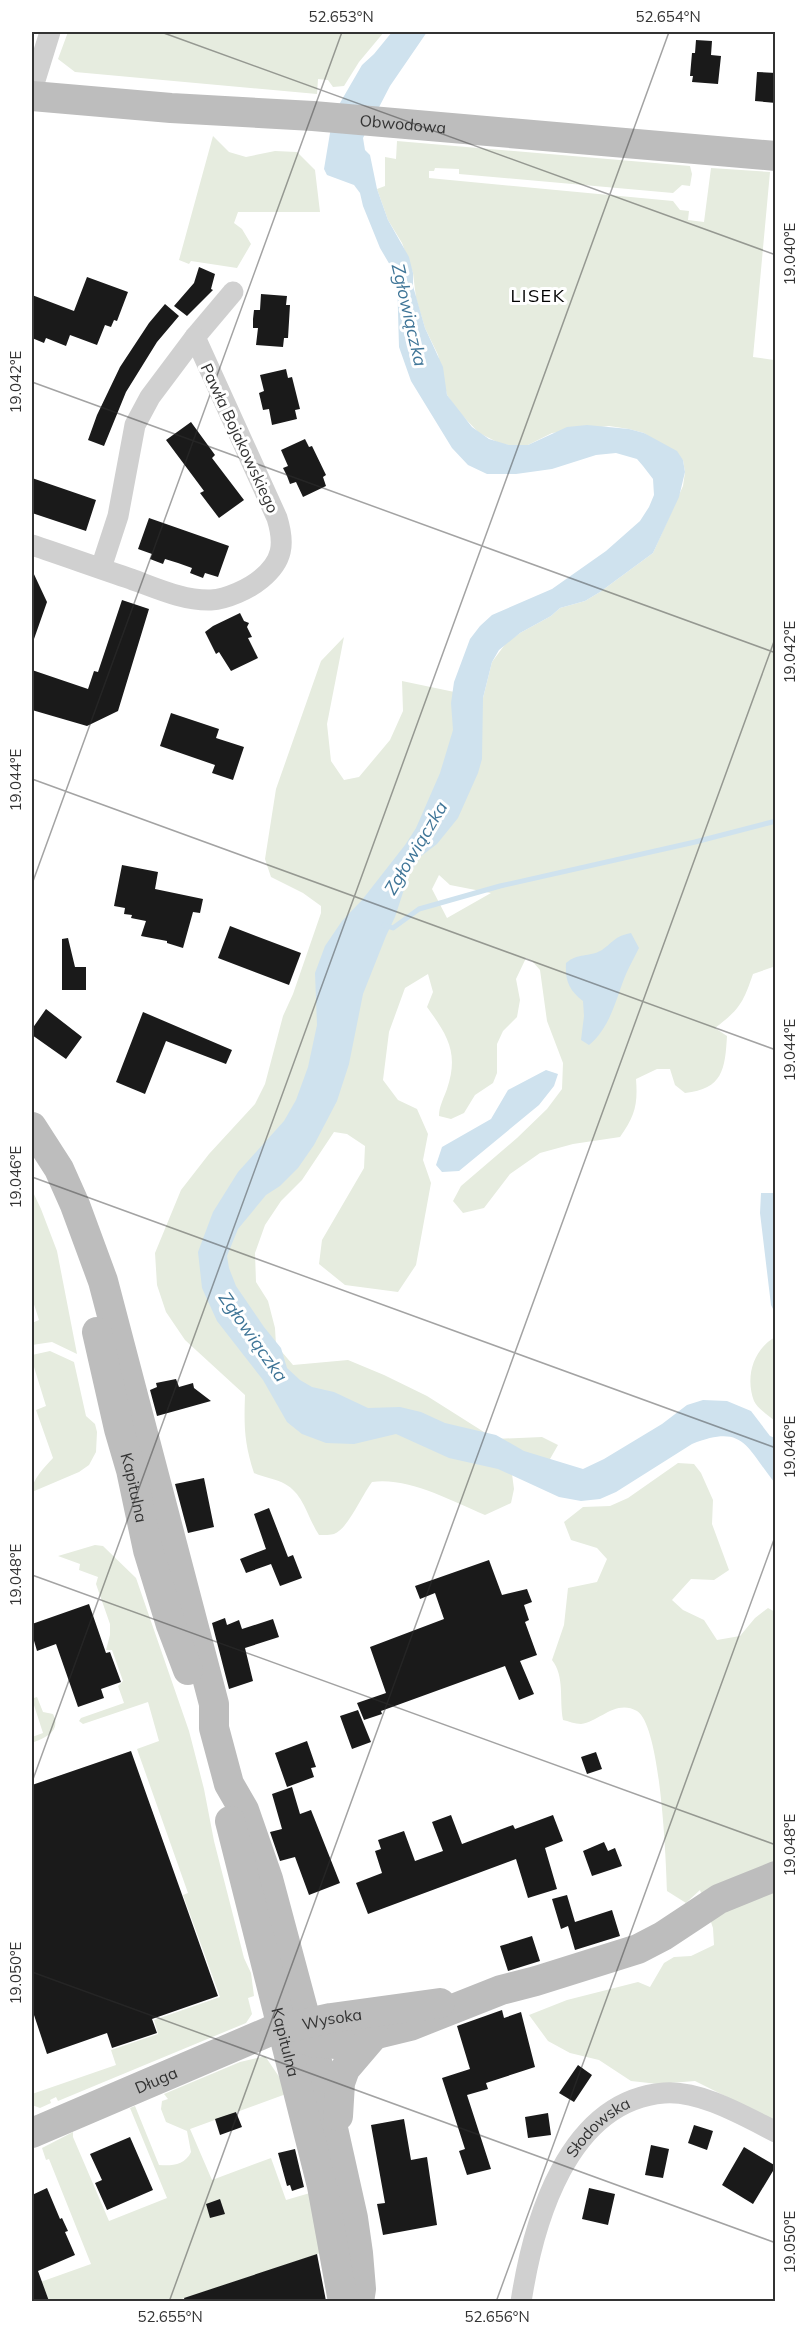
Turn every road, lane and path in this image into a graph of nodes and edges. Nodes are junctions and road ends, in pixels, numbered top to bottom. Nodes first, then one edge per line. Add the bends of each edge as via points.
1 (50, 32) edge
2 (32, 90) edge
3 (32, 96) edge
4 (776, 156) edge
5 (233, 292) dead end
6 (195, 337) junction
7 (32, 545) edge
8 (100, 568) junction
9 (32, 1127) edge
10 (776, 1876) edge
11 (464, 2004) junction
12 (301, 2032) junction
13 (374, 2035) junction
14 (776, 2132) edge
15 (32, 2133) edge
16 (336, 2139) junction
17 (346, 2301) edge
18 (359, 2301) edge
19 (521, 2301) edge

1 - 2 street
3 - 4 street, Obwodowa
5 - 6 street, Pawła Bojakowskiego
6 - 8 street, Pawła Bojakowskiego via 150,397 135,425 118,516
6 - 8 street, Pawła Bojakowskiego via 277,518 282,540 279,557 273,570 256,583 212,600 191,599
7 - 8 street, Pawła Bojakowskiego
9 - 12 street, Kapitulna via 59,1168 87,1239 93,1312 144,1537 171,1625 203,1710 214,1728 229,1784 228,1813
10 - 11 street, Wysoka via 719,1899 638,1948
11 - 12 street, Wysoka via 428,2003
11 - 13 street, Wysoka via 410,2026
12 - 13 street, Wysoka via 336,2044
12 - 15 street, Długa via 257,2036
12 - 16 street, Kapitulna
12 - 17 street, Kapitulna via 322,2186
13 - 16 street, Kapitulna via 345,2069 340,2083
14 - 19 street, Słodowska via 708,2100 685,2095 648,2096 612,2112 579,2142 549,2194
16 - 18 street, Kapitulna via 358,2253

